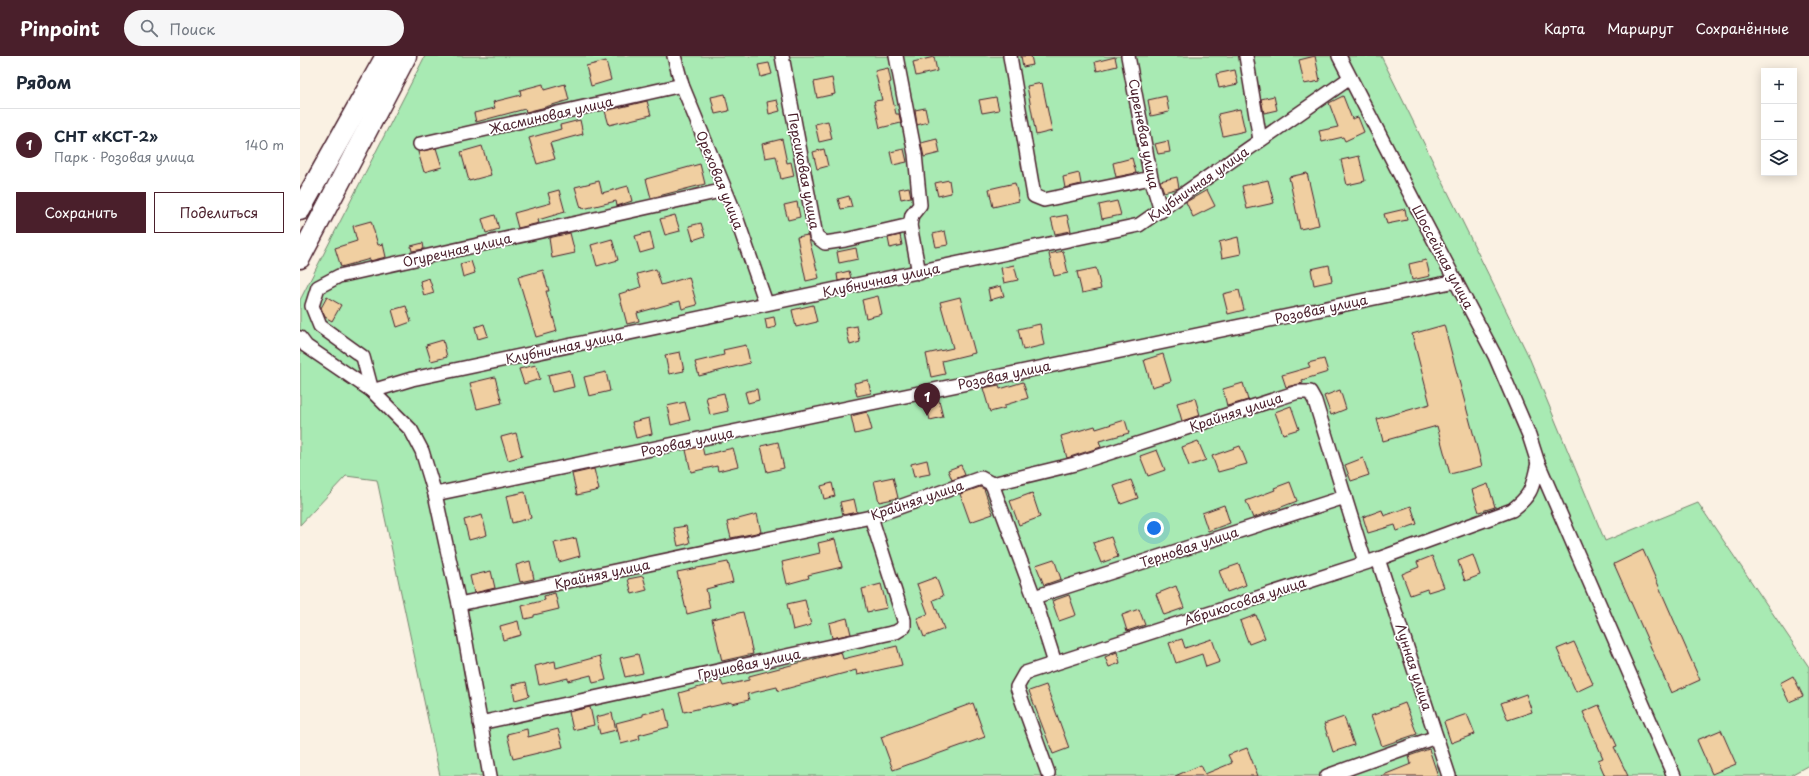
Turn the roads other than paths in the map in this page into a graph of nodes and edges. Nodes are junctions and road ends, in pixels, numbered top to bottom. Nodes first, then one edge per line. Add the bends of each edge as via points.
1 (386, 56) edge
2 (406, 56) edge
3 (674, 56) edge
4 (782, 56) edge
5 (896, 56) edge
6 (1010, 56) edge
7 (1128, 56) edge
8 (1246, 56) edge
9 (1339, 56) edge
10 (1350, 78) junction
11 (682, 85) junction
12 (1260, 140) junction
13 (420, 144) dead end
14 (1151, 178) junction
15 (725, 190) junction
16 (300, 210) edge
17 (1161, 211) junction
18 (910, 225) junction
19 (300, 258) edge
20 (919, 273) junction
21 (1456, 281) junction
22 (766, 303) junction
23 (302, 343) edge
24 (372, 391) junction
25 (1538, 463) junction
26 (992, 484) junction
27 (435, 494) junction
28 (1345, 497) junction
29 (871, 517) junction
30 (1378, 559) junction
31 (1365, 562) junction
32 (1034, 597) junction
33 (459, 604) junction
34 (1055, 663) junction
35 (480, 722) junction
36 (1436, 737) junction
37 (1048, 773) dead end
38 (490, 776) edge
39 (1327, 776) edge
40 (1449, 776) edge
41 (1674, 776) edge

1 - 16 highway
2 - 19 highway
3 - 11 street, Ореховая улица
4 - 18 street, Персиковая улица via 816,236 825,243
5 - 18 street via 914,154 920,205 912,215
6 - 14 street via 1034,196 1044,200
7 - 14 street, Сиреневая улица
8 - 12 street
9 - 10 street, Шоссейная улица
10 - 12 street, Клубничная улица
10 - 21 street, Шоссейная улица
11 - 13 street, Жасминовая улица
11 - 15 street, Ореховая улица
12 - 17 street, Клубничная улица
14 - 17 street, Сиреневая улица
15 - 22 street, Ореховая улица
15 - 24 street, Огуречная улица via 339,276 318,287 312,306 320,326 363,357
17 - 20 street, Клубничная улица via 1139,225
18 - 20 street
20 - 22 street, Клубничная улица
21 - 25 street, Шоссейная улица via 1495,356 1529,435
21 - 27 street, Розовая улица
22 - 24 street, Клубничная улица via 412,380
23 - 24 street
24 - 27 street via 411,430 422,452
25 - 30 street, Абрикосовая улица via 1533,486 1526,499 1512,510
25 - 41 street, Шоссейная улица
26 - 28 street, Крайняя улица via 1075,464 1298,392 1310,392
26 - 29 street, Крайняя улица via 981,478
26 - 32 street
27 - 33 street
28 - 31 street
28 - 32 street, Терновая улица
29 - 33 street, Крайняя улица
29 - 35 street, Грушовая улица via 904,620 904,627 896,632
30 - 31 street, Абрикосовая улица
30 - 36 street, Лунная улица
31 - 34 street, Абрикосовая улица
32 - 34 street
33 - 35 street
34 - 37 street, Абрикосовая улица via 1025,673 1017,686
35 - 38 street
36 - 39 street
36 - 40 street, Лунная улица

